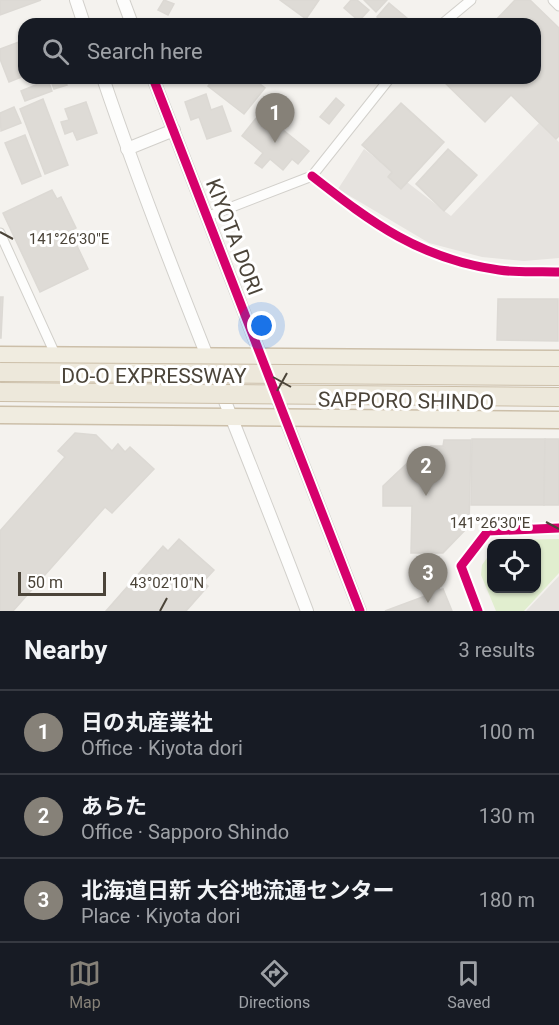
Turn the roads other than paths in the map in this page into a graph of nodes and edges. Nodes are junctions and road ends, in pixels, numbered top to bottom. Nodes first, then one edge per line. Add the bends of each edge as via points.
1 (76, 0) edge
2 (123, 0) edge
3 (471, 0) edge
4 (553, 0) edge
5 (559, 6) edge
6 (82, 18) edge
7 (130, 18) edge
8 (449, 18) edge
9 (105, 84) edge
10 (155, 84) edge
11 (385, 84) edge
12 (174, 130) junction
13 (127, 149) junction
14 (312, 176) junction
15 (206, 217) junction
16 (0, 233) edge
17 (559, 272) edge
18 (0, 355) edge
19 (56, 356) junction
20 (206, 356) junction
21 (260, 357) junction
22 (559, 359) edge
23 (0, 372) edge
24 (559, 376) edge
25 (0, 392) edge
26 (559, 397) edge
27 (0, 415) edge
28 (234, 418) junction
29 (285, 418) junction
30 (559, 420) edge
31 (559, 528) edge
32 (308, 611) edge
33 (360, 611) edge
34 (478, 611) edge

1 - 6 street
2 - 7 street
3 - 8 street
4 - 5 street
9 - 13 street
10 - 12 street, KIYOTA DORI
11 - 14 street
12 - 13 street
12 - 15 street, KIYOTA DORI
13 - 20 street
14 - 15 street
14 - 17 street via 379,227 433,254 502,271
15 - 21 street, KIYOTA DORI
16 - 19 street
18 - 19 highway, SAPPORO SHINDO
19 - 20 highway, SAPPORO SHINDO
20 - 21 highway, SAPPORO SHINDO
20 - 28 street
21 - 22 highway, SAPPORO SHINDO
21 - 29 street, KIYOTA DORI
23 - 24 highway, DO-O EXPRESSWAY, bridge
25 - 26 highway, DO-O EXPRESSWAY, bridge
27 - 28 highway, SAPPORO SHINDO
28 - 29 highway, SAPPORO SHINDO
28 - 32 street
29 - 30 highway, SAPPORO SHINDO
29 - 33 street, KIYOTA DORI
31 - 34 street via 488,531 461,566

